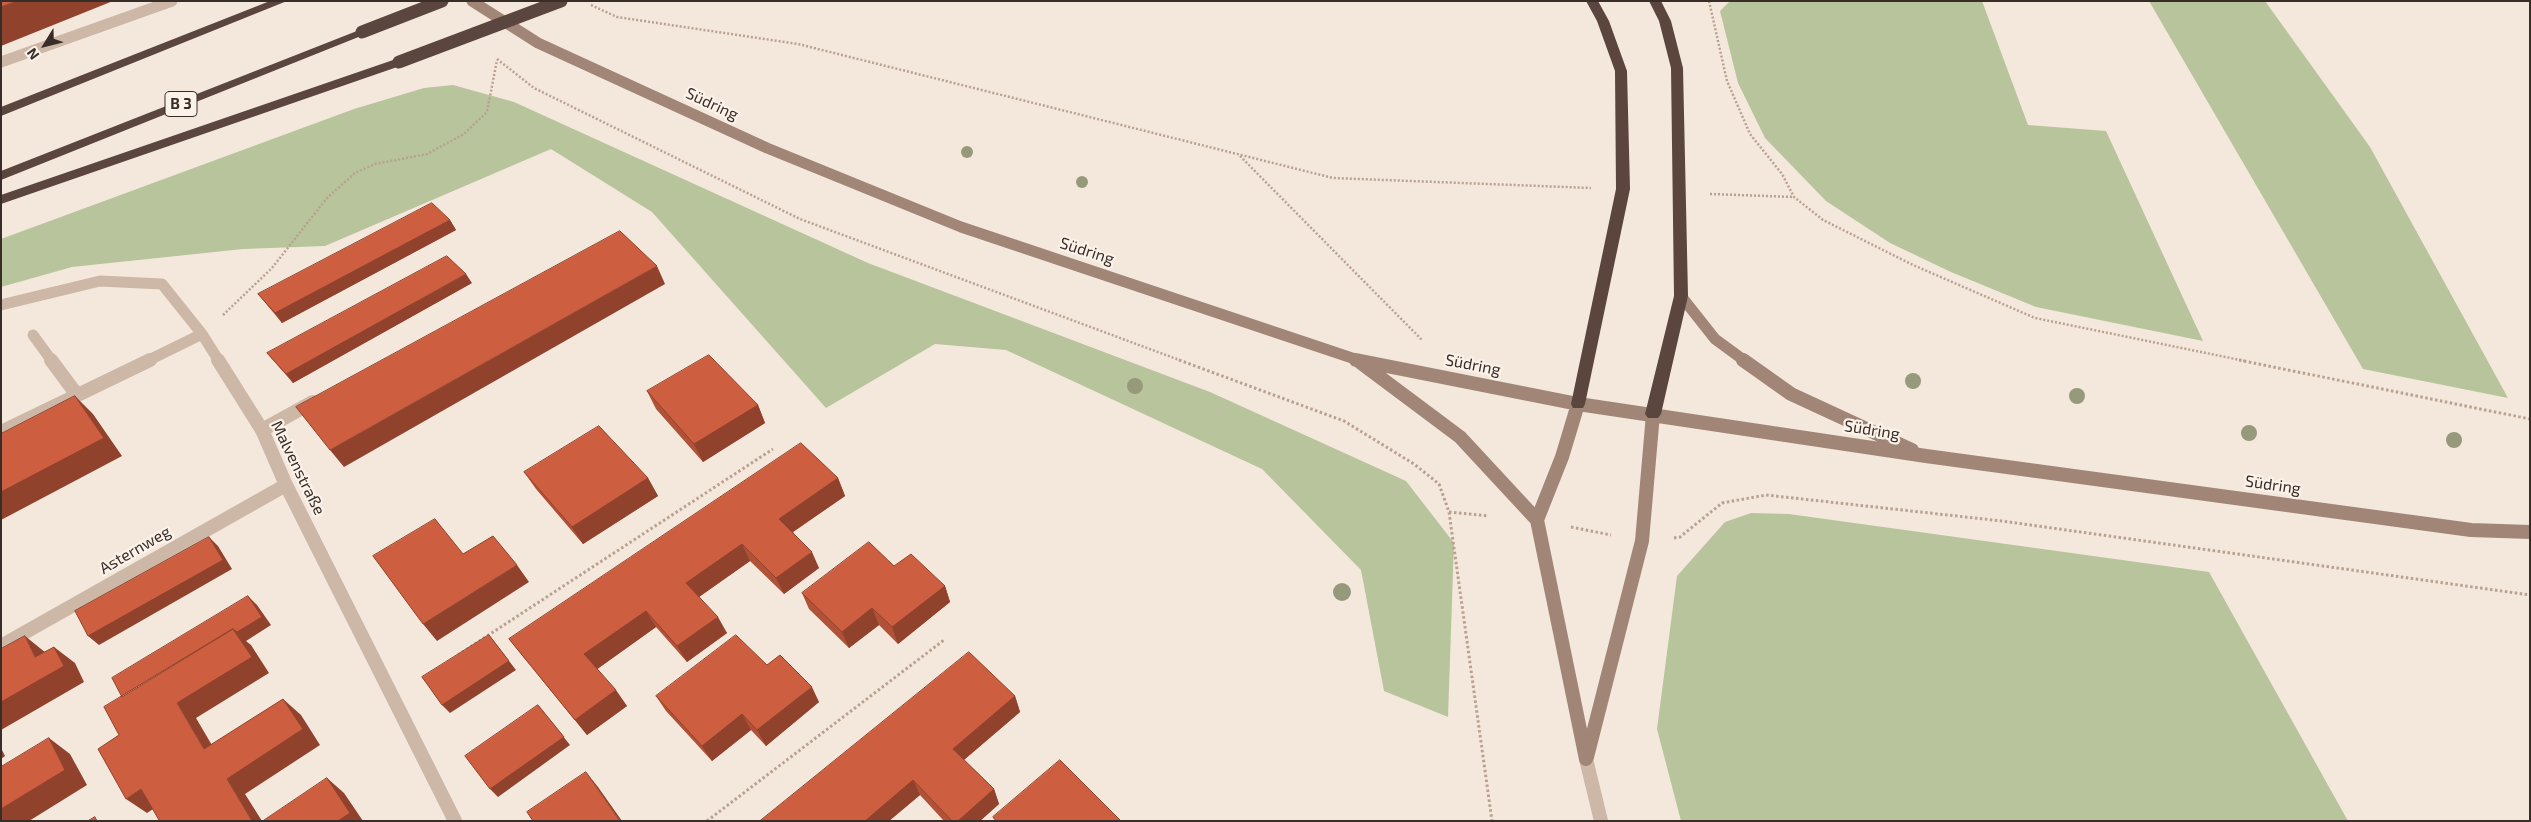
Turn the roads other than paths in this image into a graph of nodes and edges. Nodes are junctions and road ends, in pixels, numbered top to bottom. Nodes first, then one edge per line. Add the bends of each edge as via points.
1 (172, 1) edge
2 (252, 1) edge
3 (281, 1) edge
4 (442, 1) edge
5 (472, 1) edge
6 (561, 1) edge
7 (1592, 1) edge
8 (1655, 1) edge
9 (170, 43) junction
10 (1, 62) edge
11 (1, 112) edge
12 (1, 176) edge
13 (1, 200) edge
14 (1681, 296) junction
15 (1, 305) edge
16 (202, 334) junction
17 (33, 335) dead end
18 (1357, 360) junction
19 (77, 395) junction
20 (322, 397) edge
21 (1578, 404) junction
22 (1654, 414) junction
23 (262, 430) junction
24 (1, 432) edge
25 (1926, 456) junction
26 (286, 485) junction
27 (1537, 520) junction
28 (2530, 532) edge
29 (1, 646) edge
30 (1586, 759) junction
31 (455, 821) edge
32 (1601, 821) edge

1 - 10 street
2 - 9 highway
3 - 9 highway
4 - 12 highway, B 3, bridge
5 - 18 street, Südring via 538,43 767,148 942,220
6 - 13 highway, bridge via 399,62
7 - 21 highway via 1603,20 1621,71 1623,189
8 - 14 highway via 1665,20 1677,68
9 - 11 highway
14 - 22 highway
14 - 25 street via 1715,339 1791,394
15 - 16 street, Malvenstraße via 100,281 162,284
16 - 19 street
16 - 23 street, Malvenstraße
17 - 19 street
18 - 21 street, Südring
18 - 27 street via 1460,437
19 - 24 street
20 - 23 street
21 - 22 street, Südring
21 - 27 street via 1562,457
22 - 25 street, Südring
22 - 30 street via 1642,541
23 - 26 street, Malvenstraße
25 - 28 street, Südring via 2470,530
26 - 29 street, Asternweg
26 - 31 street, Malvenstraße
27 - 30 street
30 - 32 street

